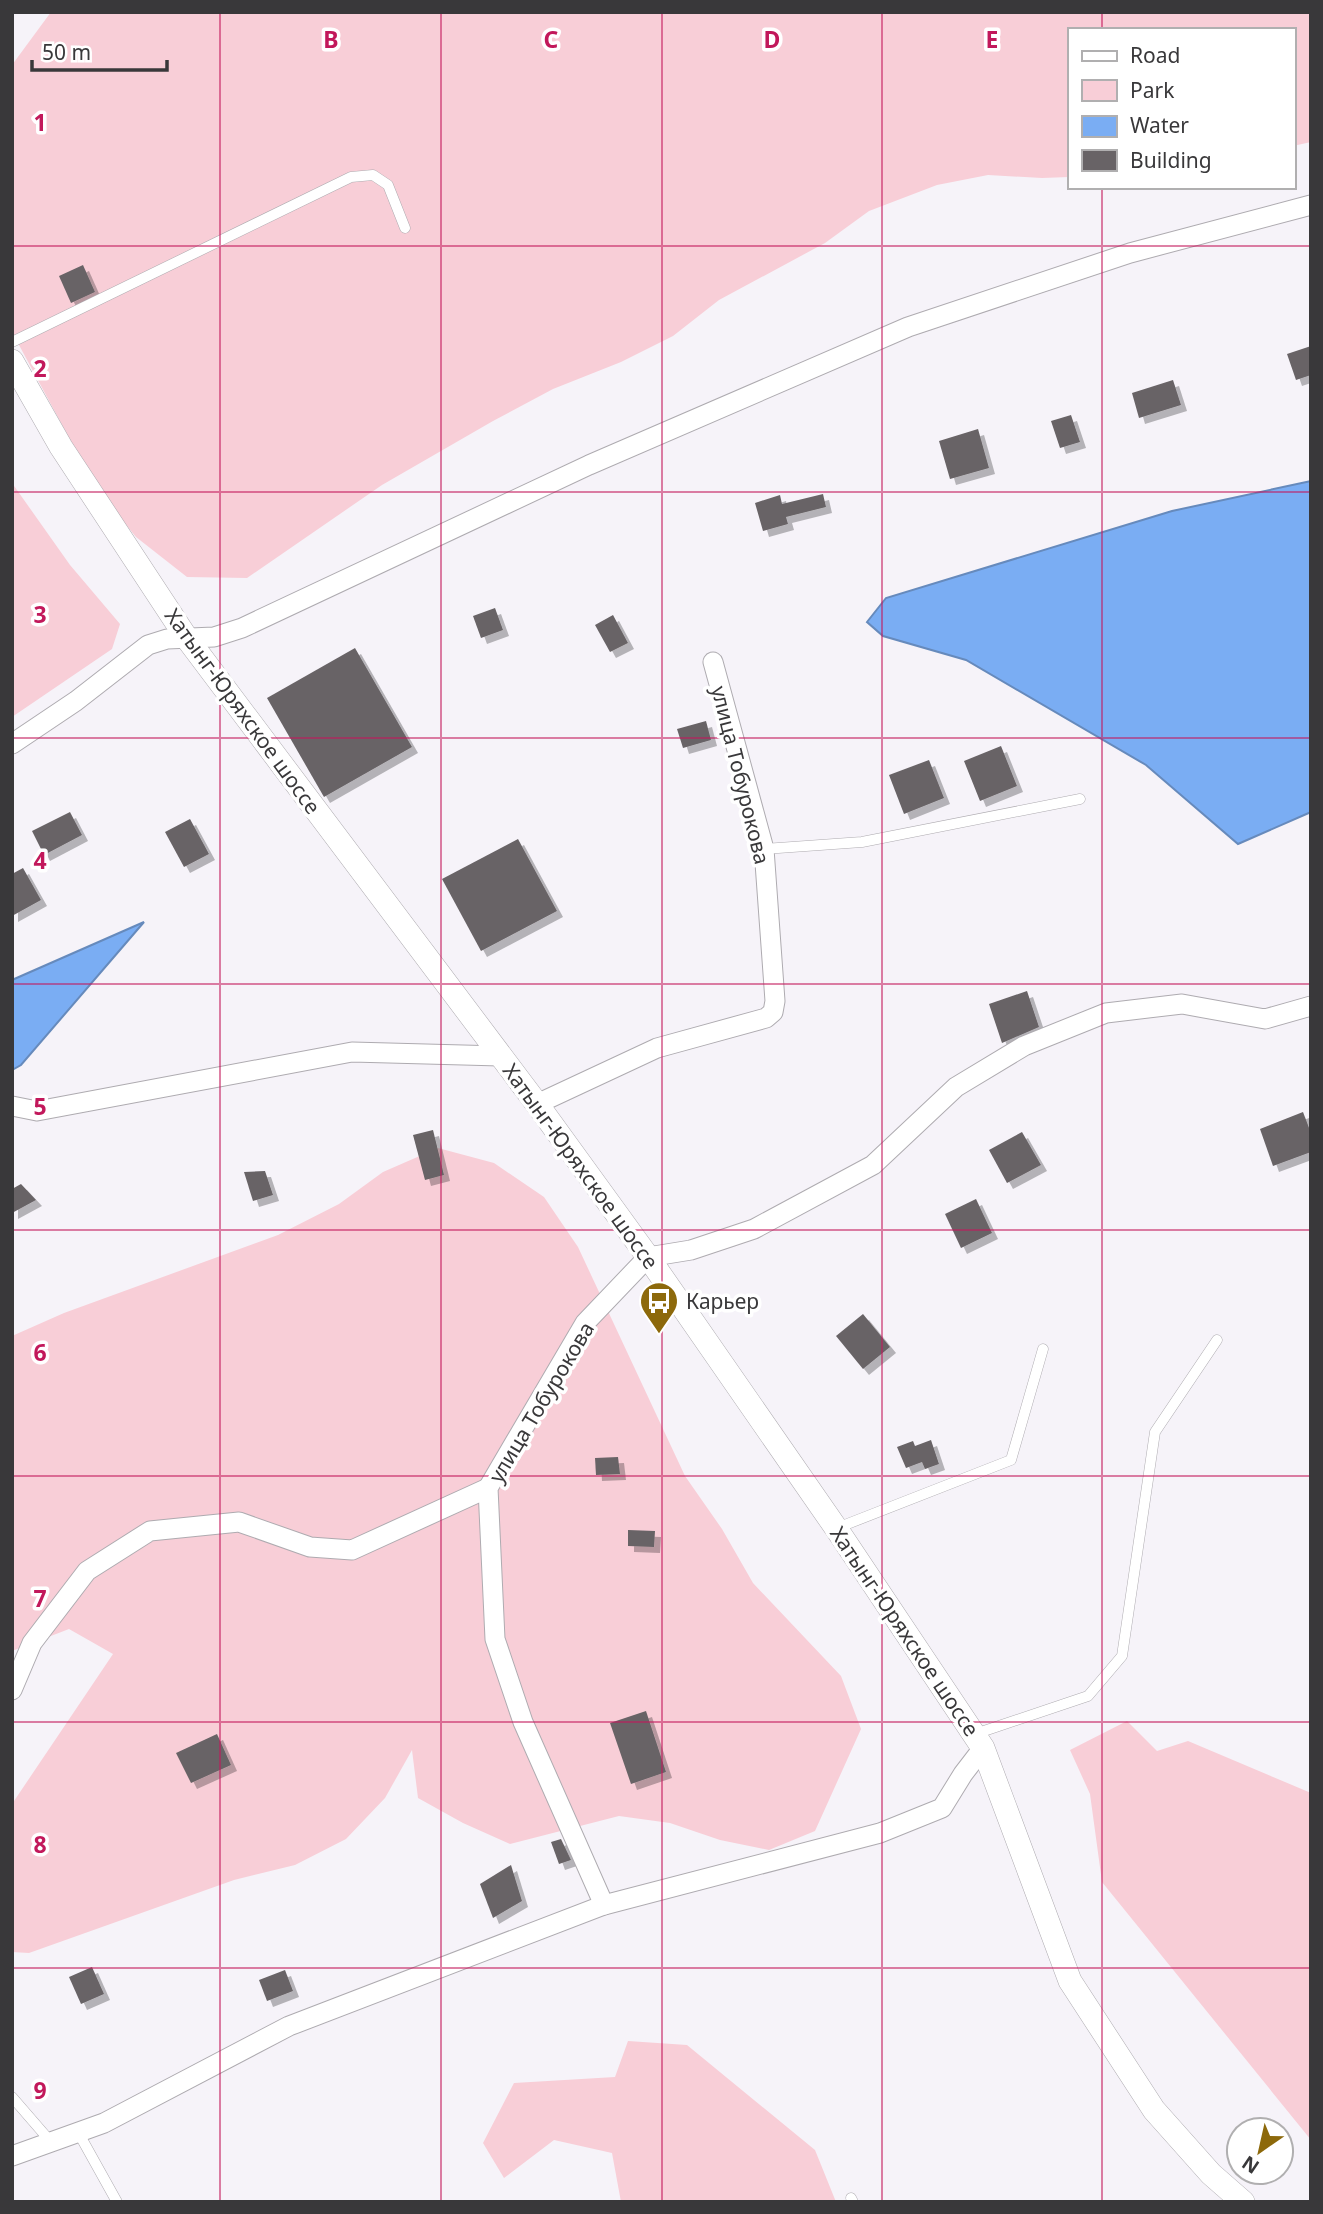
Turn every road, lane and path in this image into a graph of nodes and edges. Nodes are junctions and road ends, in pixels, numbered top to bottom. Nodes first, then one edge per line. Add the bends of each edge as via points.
1 (1311, 205) edge
2 (405, 229) dead end
3 (12, 342) edge
4 (12, 361) edge
5 (186, 637) junction
6 (713, 662) dead end
7 (12, 744) edge
8 (1080, 799) dead end
9 (764, 849) junction
10 (1311, 1006) edge
11 (500, 1056) junction
12 (537, 1104) junction
13 (12, 1106) edge
14 (648, 1257) junction
15 (1217, 1340) dead end
16 (1043, 1349) dead end
17 (488, 1488) junction
18 (836, 1528) junction
19 (12, 1690) edge
20 (979, 1741) junction
21 (604, 1905) junction
22 (12, 2098) edge
23 (78, 2132) junction
24 (51, 2142) junction
25 (12, 2157) edge
26 (117, 2202) edge
27 (1243, 2202) edge

1 - 5 street via 1130,253 908,327 589,465 242,628 214,637
2 - 3 lane via 388,185 373,175 351,177
4 - 5 street, Хатынг-Юряхское шоссе via 61,447
5 - 7 street via 148,645
5 - 11 street, Хатынг-Юряхское шоссе
6 - 9 street, улица Тобурокова
8 - 9 lane via 862,842
9 - 12 street, улица Тобурокова via 775,1001 772,1012 766,1018 657,1048
10 - 14 street via 1265,1020 1182,1004 1106,1013 1024,1046 956,1087 873,1165 766,1223 691,1250
11 - 12 street, Хатынг-Юряхское шоссе
11 - 13 street via 352,1052 37,1111
12 - 14 street, Хатынг-Юряхское шоссе
14 - 17 street, улица Тобурокова via 585,1323
14 - 18 street, Хатынг-Юряхское шоссе
15 - 20 lane via 1155,1432 1122,1657 1088,1696
16 - 18 lane via 1011,1460
17 - 19 street via 352,1550 310,1547 239,1522 150,1531 87,1571 32,1643
17 - 21 street, улица Тобурокова via 495,1639 523,1721
18 - 20 street, Хатынг-Юряхское шоссе
20 - 21 street via 942,1808 880,1833
20 - 27 street, Хатынг-Юряхское шоссе via 1070,1982 1154,2110 1211,2174
21 - 23 street via 289,2026 104,2123
22 - 24 lane
23 - 24 street
23 - 26 lane
24 - 25 street

